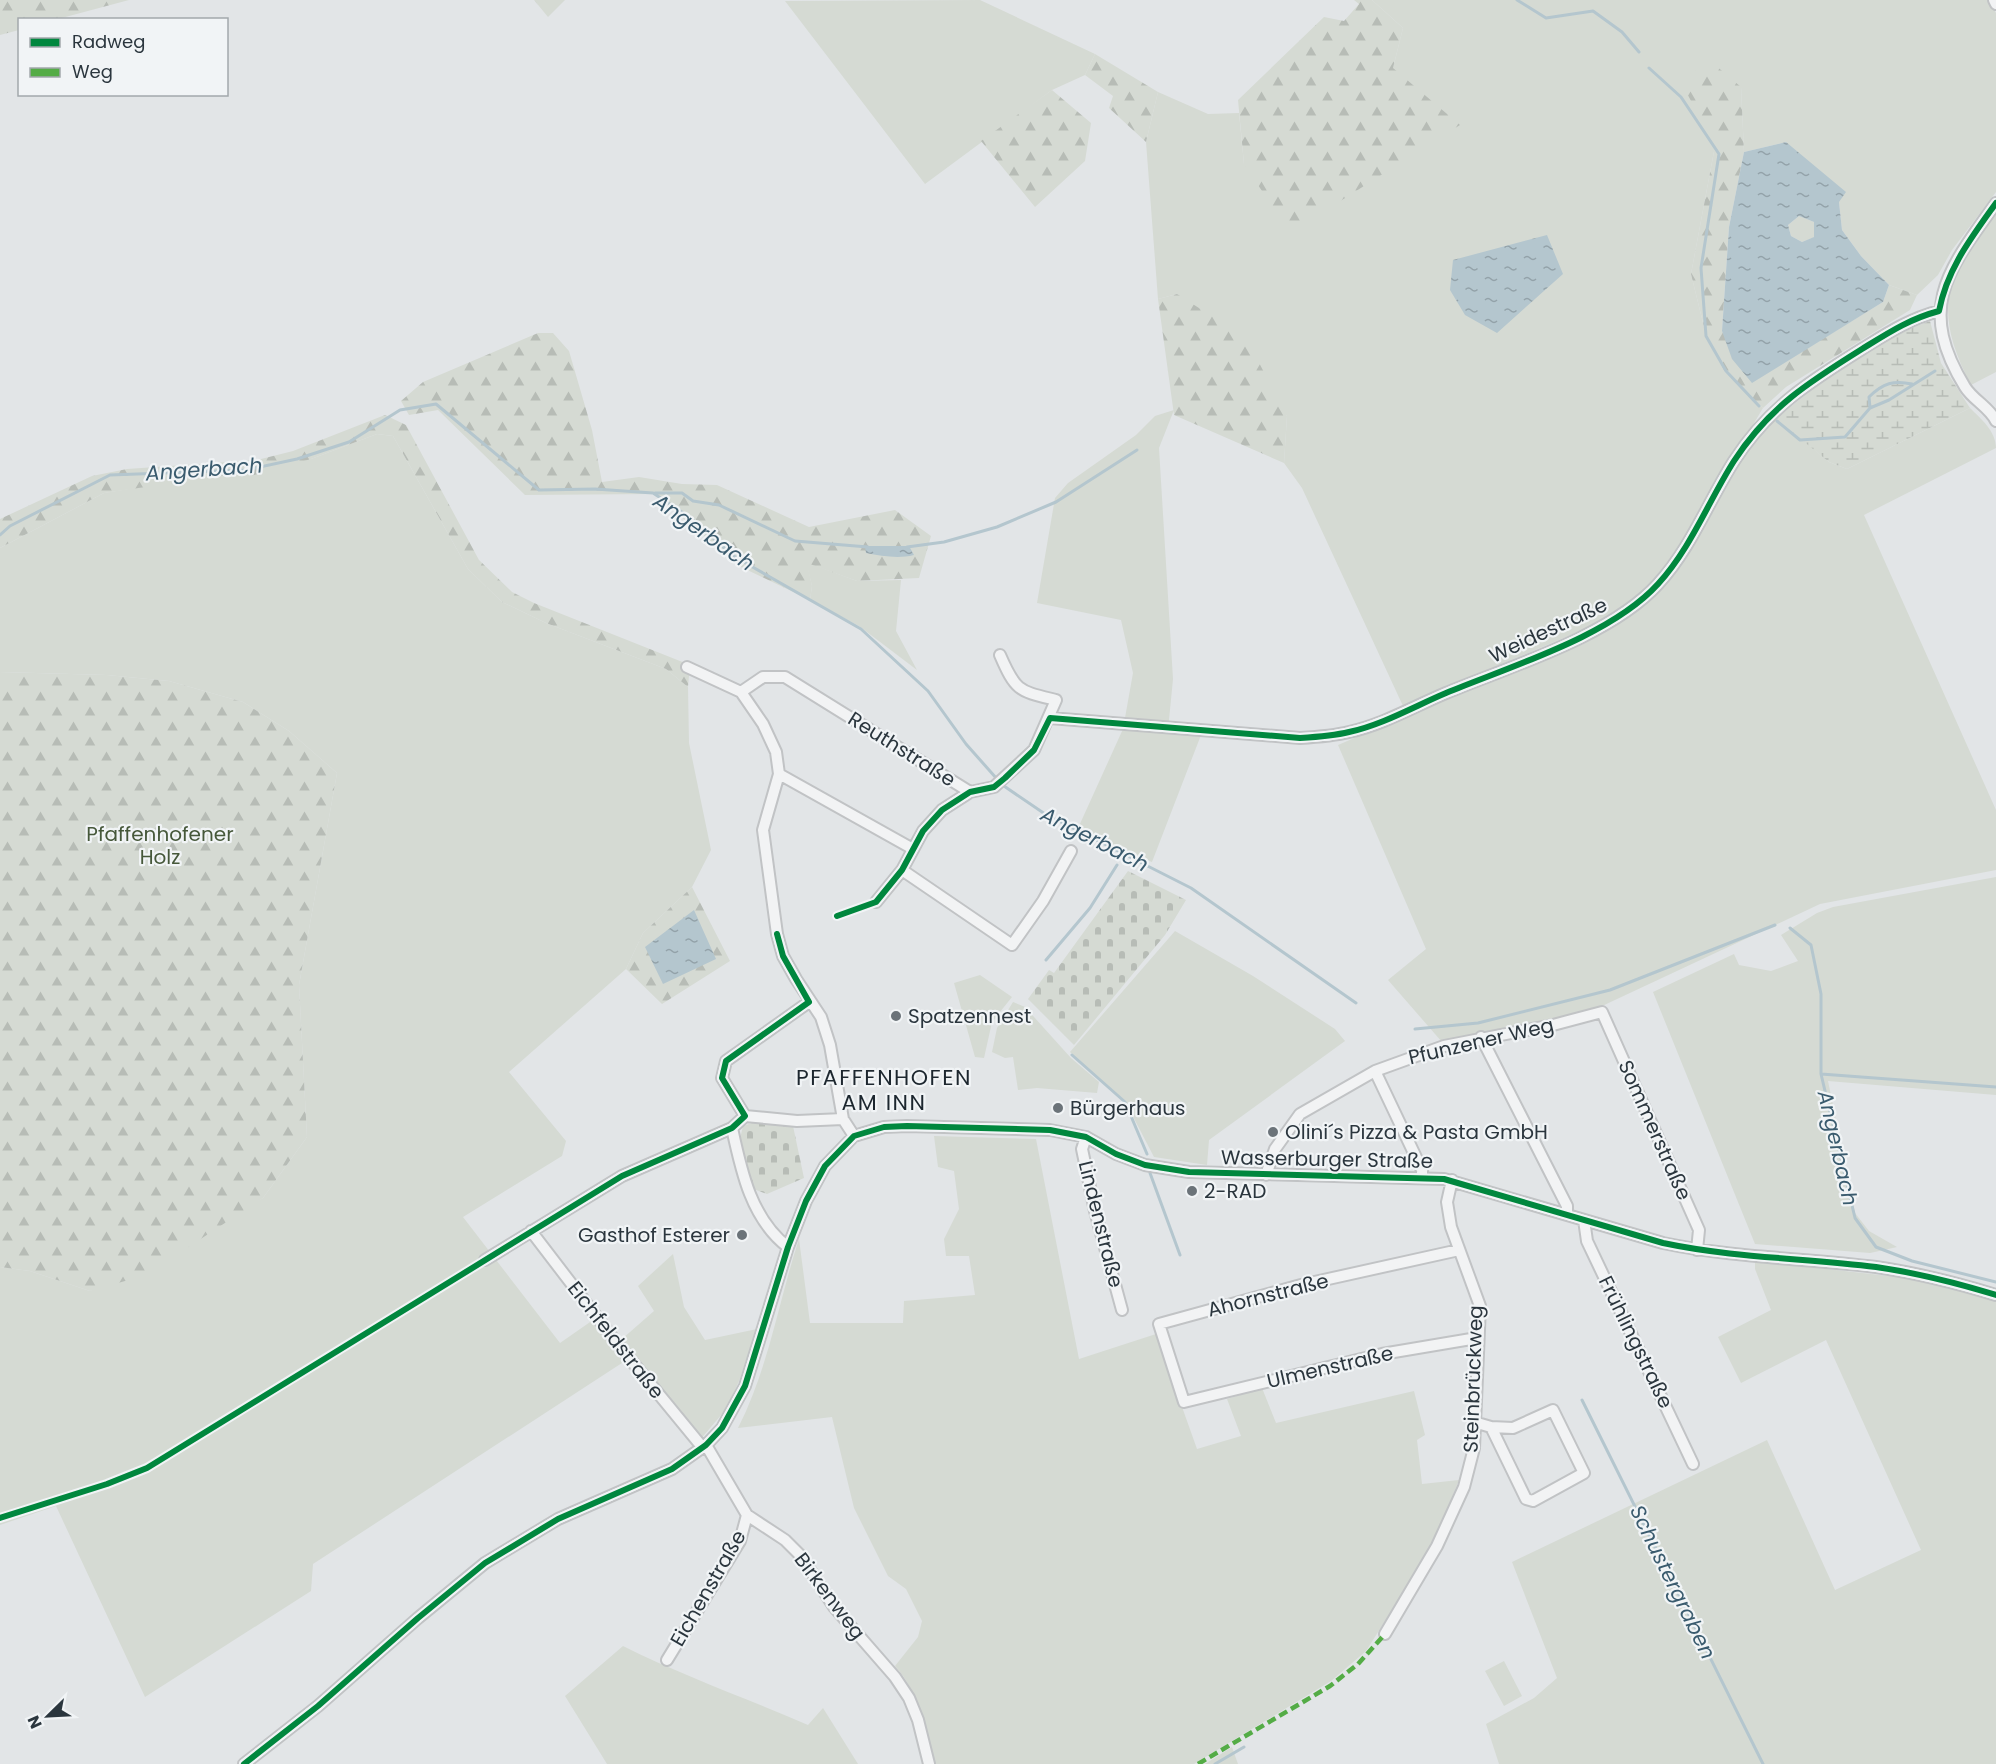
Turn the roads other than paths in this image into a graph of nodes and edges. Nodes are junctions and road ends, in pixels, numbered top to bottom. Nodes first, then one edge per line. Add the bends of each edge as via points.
1 (1994, 0) edge
2 (1996, 4) edge
3 (1996, 203) edge
4 (1939, 311) junction
5 (1996, 418) edge
6 (1000, 655) dead end
7 (687, 667) dead end
8 (741, 692) junction
9 (1050, 718) junction
10 (779, 774) junction
11 (970, 792) junction
12 (913, 849) junction
13 (1071, 851) dead end
14 (902, 870) junction
15 (876, 902) dead end
16 (808, 1002) junction
17 (1602, 1012) joint
18 (1481, 1037) junction
19 (1374, 1071) junction
20 (745, 1116) junction
21 (843, 1119) junction
22 (732, 1128) junction
23 (854, 1136) junction
24 (1086, 1137) junction
25 (1266, 1175) junction
26 (1422, 1176) junction
27 (1452, 1180) junction
28 (1568, 1214) junction
29 (1584, 1220) junction
30 (531, 1231) junction
31 (788, 1247) junction
32 (1459, 1250) junction
33 (1697, 1250) junction
34 (485, 1260) dead end
35 (1996, 1295) edge
36 (1122, 1310) dead end
37 (1477, 1338) junction
38 (1184, 1402) joint
39 (1474, 1422) junction
40 (1491, 1427) junction
41 (705, 1446) junction
42 (1693, 1464) dead end
43 (747, 1515) junction
44 (1385, 1634) dead end
45 (667, 1660) dead end
46 (243, 1764) edge
47 (929, 1764) edge

1 - 2 street
3 - 4 street via 1954,264
4 - 5 street via 1944,343 1953,366 1967,390
4 - 9 street, Weidestraße via 1912,318 1804,384 1778,406 1734,461 1678,561 1638,604 1575,639 1366,727 1329,736 1300,738
6 - 9 street via 1020,691 1056,700
7 - 8 street
8 - 10 street via 776,752
8 - 11 street, Reuthstraße via 763,677 785,677
9 - 11 street, Reuthstraße via 1034,750 1005,778 994,787
10 - 12 street
10 - 16 street via 763,830 783,956
11 - 12 street via 942,810 922,831
12 - 14 street
13 - 14 street via 1012,945
14 - 15 street
16 - 20 street via 726,1061 722,1078
16 - 21 street via 821,1017 830,1046
17 - 18 street, Pfunzener Weg
17 - 33 street, Sommerstraße via 1700,1230
18 - 19 street, Pfunzener Weg
18 - 28 street
19 - 25 street, Pfunzener Weg via 1300,1114 1275,1149
19 - 26 street
20 - 21 street via 797,1121
20 - 22 street
21 - 23 street
22 - 30 street via 622,1176
22 - 31 street via 754,1203 769,1228
23 - 24 street, Wasserburger Straße via 884,1127 908,1126 1044,1130
23 - 31 street, Wasserburger Straße via 825,1166
24 - 25 street, Wasserburger Straße via 1145,1165 1190,1172
24 - 36 street, Lindenstraße via 1082,1149
25 - 26 street, Wasserburger Straße
26 - 27 street, Wasserburger Straße
27 - 28 street, Wasserburger Straße
27 - 32 street, Steinbrückweg via 1447,1202
28 - 29 street, Wasserburger Straße
29 - 33 street, Wasserburger Straße
29 - 42 street, Frühlingstraße via 1587,1241
30 - 34 street
30 - 41 street, Eichfeldstraße via 616,1342
31 - 41 street, Wasserburger Straße via 745,1386 722,1428
32 - 37 street, Steinbrückweg via 1480,1306
32 - 38 street, Ahornstraße via 1301,1285 1159,1324
33 - 35 street, Wasserburger Straße via 1876,1268 1961,1284
37 - 38 street, Ulmenstraße via 1371,1356
37 - 39 street, Steinbrückweg
39 - 40 street
39 - 44 street, Steinbrückweg via 1474,1448 1460,1499
40 - 40 street via 1526,1499 1533,1501 1584,1473 1553,1410 1513,1428
41 - 43 street, Birkenweg
41 - 46 street, Wasserburger Straße via 672,1469 558,1519 485,1563 318,1706
43 - 45 street, Eichenstraße via 740,1541
43 - 47 street, Birkenweg via 785,1540 801,1556 834,1607 895,1677 918,1720

